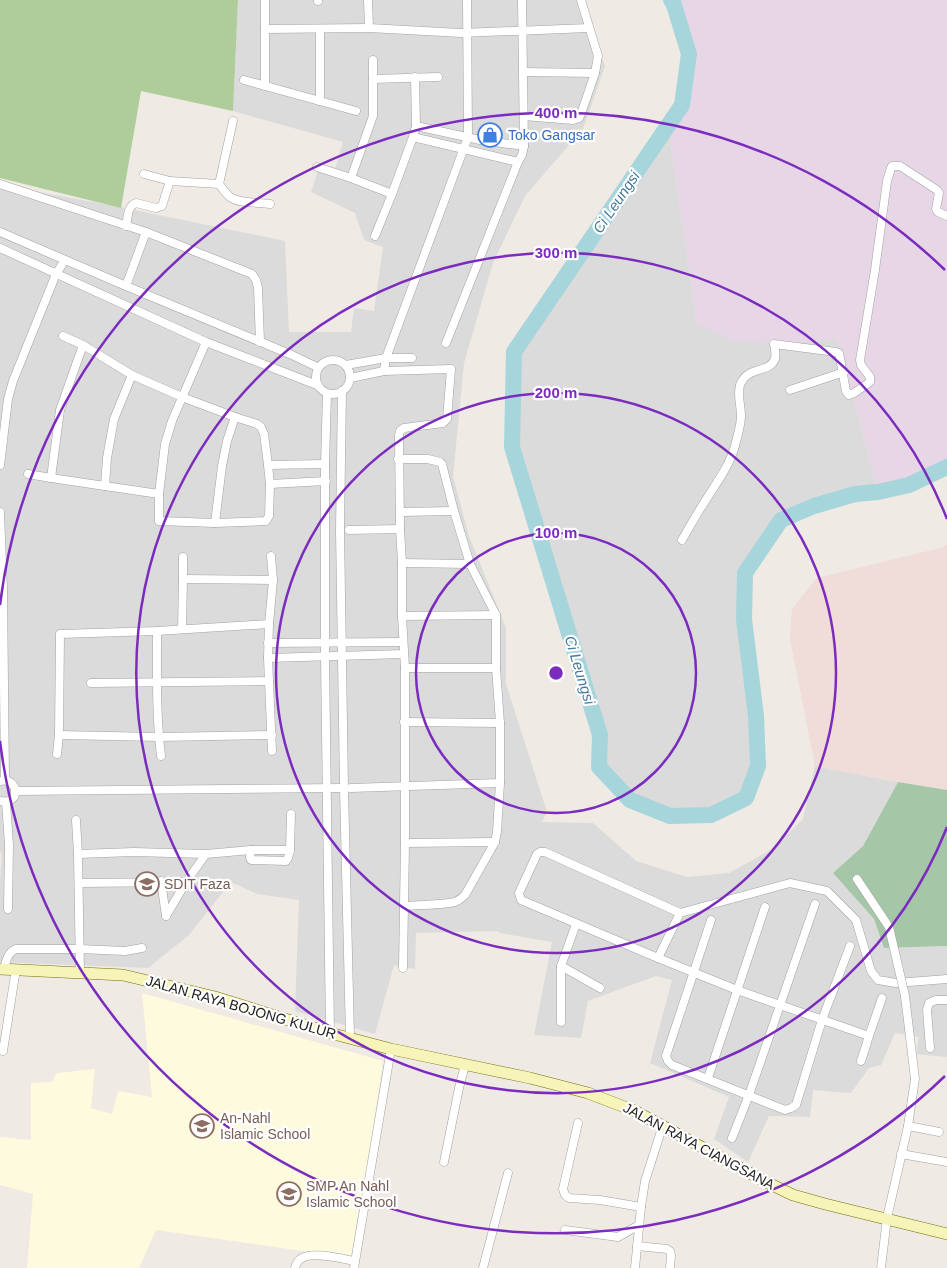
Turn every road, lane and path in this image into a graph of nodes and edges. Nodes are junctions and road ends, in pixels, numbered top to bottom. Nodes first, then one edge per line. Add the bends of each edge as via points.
1 (265, 0) edge
2 (368, 0) edge
3 (467, 0) edge
4 (522, 0) edge
5 (581, 0) edge
6 (369, 28) junction
7 (589, 28) junction
8 (265, 29) junction
9 (320, 29) junction
10 (523, 32) junction
11 (467, 33) junction
12 (373, 60) dead end
13 (524, 72) junction
14 (595, 73) junction
15 (438, 77) dead end
16 (415, 78) junction
17 (373, 79) junction
18 (244, 80) dead end
19 (265, 86) junction
20 (320, 101) junction
21 (356, 112) dead end
22 (524, 116) junction
23 (233, 121) dead end
24 (416, 126) junction
25 (413, 137) junction
26 (468, 137) junction
27 (524, 146) junction
28 (464, 148) junction
29 (518, 162) junction
30 (317, 167) dead end
31 (144, 174) dead end
32 (351, 178) junction
33 (170, 181) junction
34 (0, 184) edge
35 (219, 184) junction
36 (392, 194) junction
37 (270, 204) dead end
38 (947, 216) edge
39 (126, 226) junction
40 (0, 232) edge
41 (146, 232) junction
42 (375, 236) dead end
43 (0, 248) edge
44 (64, 260) junction
45 (56, 274) junction
46 (126, 286) junction
47 (63, 336) dead end
48 (206, 342) junction
49 (260, 342) junction
50 (446, 343) dead end
51 (83, 345) junction
52 (386, 358) junction
53 (412, 358) dead end
54 (346, 365) junction
55 (318, 367) junction
56 (384, 371) junction
57 (844, 372) junction
58 (132, 375) junction
59 (350, 378) junction
60 (317, 385) junction
61 (790, 390) dead end
62 (342, 391) junction
63 (327, 394) junction
64 (182, 397) junction
65 (235, 417) junction
66 (398, 459) junction
67 (325, 464) junction
68 (0, 465) edge
69 (268, 465) junction
70 (28, 474) dead end
71 (50, 478) junction
72 (326, 481) junction
73 (270, 484) junction
74 (105, 486) junction
75 (160, 494) junction
76 (454, 511) junction
77 (0, 512) edge
78 (400, 512) junction
79 (0, 519) edge
80 (216, 523) junction
81 (400, 529) junction
82 (349, 530) dead end
83 (682, 540) dead end
84 (271, 556) dead end
85 (183, 557) dead end
86 (402, 564) junction
87 (470, 564) junction
88 (183, 579) junction
89 (273, 580) junction
90 (496, 615) junction
91 (402, 616) junction
92 (269, 624) junction
93 (182, 629) junction
94 (157, 631) junction
95 (402, 642) junction
96 (325, 643) junction
97 (342, 643) junction
98 (268, 644) junction
99 (404, 654) junction
100 (342, 656) junction
101 (325, 657) junction
102 (268, 658) junction
103 (2, 663) edge
104 (405, 668) junction
105 (496, 668) junction
106 (269, 681) junction
107 (157, 682) junction
108 (91, 683) dead end
109 (404, 722) junction
110 (500, 723) junction
111 (59, 735) junction
112 (272, 735) junction
113 (159, 737) junction
114 (272, 752) dead end
115 (57, 754) dead end
116 (161, 756) dead end
117 (3, 781) edge
118 (500, 783) junction
119 (404, 786) junction
120 (326, 788) junction
121 (347, 788) junction
122 (15, 791) junction
123 (3, 802) edge
124 (291, 814) dead end
125 (76, 820) dead end
126 (494, 842) junction
127 (405, 843) junction
128 (0, 845) edge
129 (9, 845) junction
130 (78, 854) junction
131 (206, 854) junction
132 (857, 879) dead end
133 (161, 882) junction
134 (186, 882) junction
135 (79, 883) junction
136 (815, 904) dead end
137 (404, 906) junction
138 (765, 907) dead end
139 (8, 909) dead end
140 (680, 913) junction
141 (711, 920) dead end
142 (576, 924) junction
143 (850, 946) dead end
144 (79, 948) junction
145 (142, 948) dead end
146 (658, 958) junction
147 (561, 966) junction
148 (403, 968) dead end
149 (6, 969) edge
150 (80, 973) junction
151 (693, 973) junction
152 (947, 979) edge
153 (600, 988) dead end
154 (736, 990) junction
155 (882, 998) dead end
156 (947, 1000) edge
157 (780, 1004) junction
158 (822, 1020) junction
159 (561, 1022) dead end
160 (330, 1033) junction
161 (869, 1036) junction
162 (350, 1037) junction
163 (930, 1048) dead end
164 (391, 1049) junction
165 (3, 1051) dead end
166 (861, 1061) dead end
167 (464, 1065) junction
168 (708, 1078) junction
169 (748, 1095) junction
170 (578, 1123) dead end
171 (663, 1125) junction
172 (908, 1126) junction
173 (938, 1132) dead end
174 (732, 1138) dead end
175 (901, 1154) junction
176 (444, 1162) dead end
177 (947, 1162) edge
178 (508, 1173) dead end
179 (641, 1207) junction
180 (886, 1218) junction
181 (639, 1225) junction
182 (564, 1230) dead end
183 (947, 1234) edge
184 (637, 1246) junction
185 (355, 1264) edge
186 (295, 1268) edge
187 (482, 1268) edge
188 (635, 1268) edge
189 (670, 1268) edge
190 (882, 1268) edge

1 - 8 street
2 - 6 street
3 - 11 street
4 - 10 street
5 - 7 street
6 - 9 street
6 - 11 street
7 - 10 street
7 - 14 street via 598,56
8 - 9 street
8 - 19 street
9 - 20 street
10 - 11 street
10 - 13 street
11 - 26 street
12 - 17 street
13 - 14 street
13 - 22 street
14 - 22 street via 581,114 576,119
15 - 16 street
16 - 17 street
16 - 24 street
17 - 32 street via 373,116
18 - 19 street
19 - 20 street
20 - 21 street
22 - 27 street
23 - 35 street
24 - 25 street
24 - 26 street
25 - 28 street
25 - 36 street
26 - 27 street
26 - 28 street
27 - 29 street
28 - 29 street
28 - 52 street
29 - 50 street
30 - 32 street
31 - 33 street
32 - 36 street
33 - 35 street
33 - 39 street via 162,206 156,208 133,203
34 - 39 street
35 - 37 street via 232,198
36 - 42 street
38 - 57 street via 936,209 937,190 900,166 891,168 860,360 870,380 849,395
39 - 41 street
40 - 44 street
41 - 46 street
41 - 49 street via 252,274 258,288
43 - 45 street
44 - 45 street
44 - 46 street
45 - 48 street
45 - 68 street via 13,381
46 - 49 street
47 - 51 street
48 - 60 street
48 - 64 street
49 - 55 street
51 - 58 street
51 - 71 street via 60,410
52 - 53 street
52 - 54 street
52 - 56 street
54 - 55 street via 336,359 326,360
54 - 59 street
55 - 60 street
56 - 59 street
56 - 66 street via 451,369 447,419 442,423 400,430
57 - 61 street
57 - 83 street via 838,352 774,344 775,360 769,366 747,374 740,387 741,414 734,448
58 - 64 street
58 - 74 street via 114,419
59 - 62 street
60 - 63 street
62 - 63 street
62 - 97 street
63 - 67 street
64 - 65 street
64 - 75 street via 165,444
65 - 69 street via 261,427
65 - 80 street via 222,466
66 - 76 street via 440,462
66 - 78 street
67 - 69 street
67 - 72 street
69 - 73 street
70 - 71 street
71 - 74 street
72 - 73 street
72 - 96 street
73 - 80 street via 266,521
74 - 75 street
75 - 80 street via 159,521
76 - 78 street
76 - 87 street
77 - 79 street
78 - 81 street
79 - 103 street
81 - 82 street
81 - 86 street
84 - 89 street
85 - 88 street
86 - 87 street
86 - 91 street
87 - 90 street
88 - 89 street
88 - 93 street
89 - 92 street
90 - 91 street
90 - 105 street
91 - 95 street
92 - 93 street
92 - 98 street
93 - 94 street
94 - 107 street
94 - 111 street via 60,634
95 - 97 street
95 - 99 street
96 - 97 street
96 - 98 street
96 - 101 street
97 - 100 street
98 - 102 street
99 - 100 street
99 - 104 street
100 - 101 street
100 - 121 street
101 - 102 street
101 - 120 street
102 - 106 street
103 - 117 street
104 - 105 street
104 - 109 street
105 - 110 street
106 - 107 street
106 - 112 street
107 - 108 street
107 - 113 street
109 - 110 street
109 - 119 street
110 - 118 street
111 - 113 street
111 - 115 street
112 - 113 street
112 - 114 street
113 - 116 street
117 - 122 street via 10,782
118 - 119 street
118 - 126 street
119 - 121 street
119 - 127 street
120 - 121 street
120 - 122 street
120 - 160 street
121 - 162 street
122 - 123 street via 13,798
123 - 129 street
124 - 131 street via 290,850 286,861 251,860 251,850
125 - 130 street
126 - 127 street
126 - 137 street via 461,899
127 - 137 street
128 - 129 street
129 - 139 street
130 - 131 street
130 - 135 street
131 - 134 street
132 - 172 street, bridge via 889,927 899,970 915,1079
133 - 134 street
133 - 134 street via 166,916
133 - 135 street
135 - 144 street
136 - 157 street
137 - 148 street
138 - 154 street
140 - 142 street via 540,852 519,893 521,900
140 - 146 street
140 - 152 street via 790,883 827,891 856,920 870,971 878,980
141 - 151 street
142 - 146 street
142 - 147 street
143 - 158 street
144 - 145 street via 125,951
144 - 149 street via 16,949 6,961
144 - 150 street
146 - 151 street
147 - 153 street
147 - 159 street
149 - 150 main road, JALAN RAYA BOJONG KULUR
149 - 165 street
150 - 160 main road, JALAN RAYA BOJONG KULUR via 143,979 215,997
151 - 154 street
151 - 168 street via 666,1056 672,1065
154 - 157 street
154 - 168 street
155 - 161 street
156 - 163 street via 929,1003
157 - 158 street
157 - 169 street
158 - 161 street
158 - 169 street via 796,1105 785,1110
160 - 162 main road, JALAN RAYA BOJONG KULUR
161 - 166 street
162 - 164 main road, JALAN RAYA BOJONG KULUR
164 - 167 main road, JALAN RAYA CIANGSANA
164 - 185 street
167 - 171 main road, JALAN RAYA CIANGSANA via 588,1093
167 - 176 street
168 - 169 street
169 - 174 street
170 - 179 street via 564,1195
171 - 179 street via 644,1180
171 - 180 main road, JALAN RAYA CIANGSANA via 793,1194
172 - 173 street
172 - 175 street
175 - 177 street
175 - 180 street
178 - 187 street
179 - 181 street
180 - 183 main road, JALAN RAYA CIANGSANA
180 - 190 street
181 - 182 street via 618,1237
181 - 184 street
184 - 188 street
184 - 189 street via 670,1251
185 - 186 street via 312,1255 300,1258

